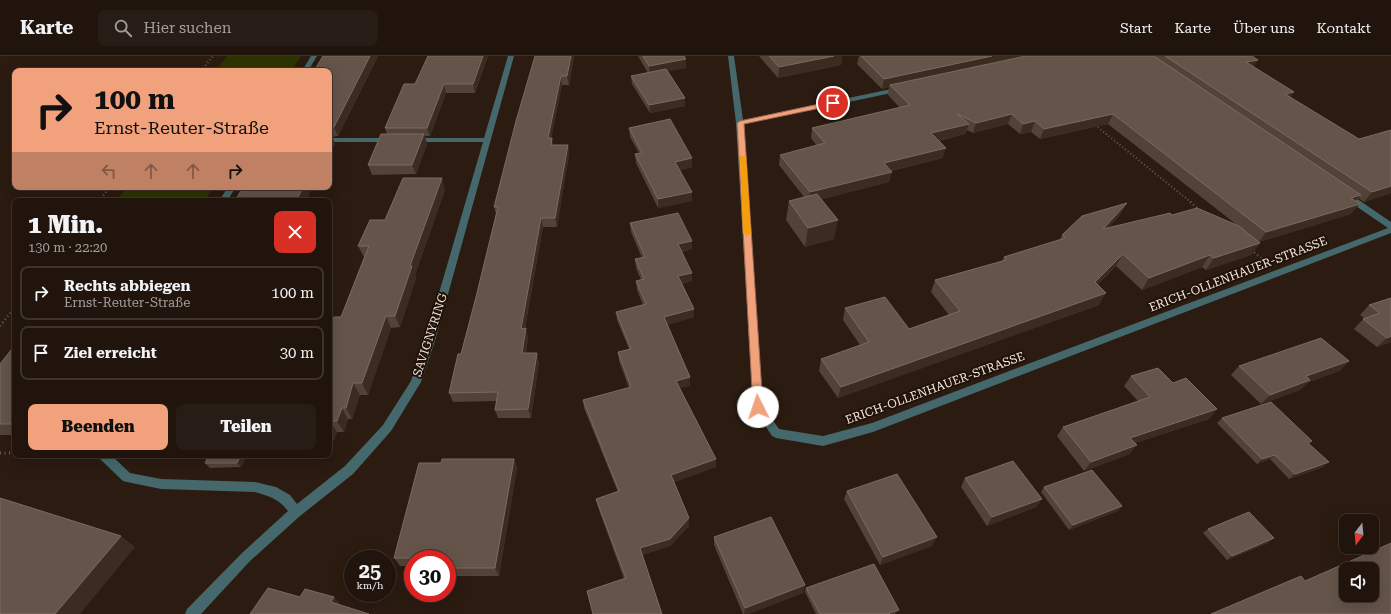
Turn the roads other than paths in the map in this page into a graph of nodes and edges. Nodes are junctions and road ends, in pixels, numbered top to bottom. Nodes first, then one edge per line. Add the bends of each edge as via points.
1 (314, 56) edge
2 (511, 56) edge
3 (731, 56) edge
4 (307, 68) edge
5 (910, 87) edge
6 (740, 123) junction
7 (332, 140) edge
8 (487, 140) junction
9 (1345, 195) edge
10 (1391, 226) edge
11 (1391, 230) edge
12 (106, 458) edge
13 (296, 512) junction
14 (192, 614) edge

1 - 4 street
2 - 8 street, SAVIGNYRING
3 - 6 street, ERICH-OLLENHAUER-STRASSE
5 - 6 street
6 - 11 street, ERICH-OLLENHAUER-STRASSE via 758,407 776,433 823,441 873,427
7 - 8 street
8 - 13 street, SAVIGNYRING via 416,382 387,428 349,470
9 - 10 street
12 - 13 street via 127,477 161,484 255,487 272,491 286,499
13 - 14 street, SAVIGNYRING via 246,557

